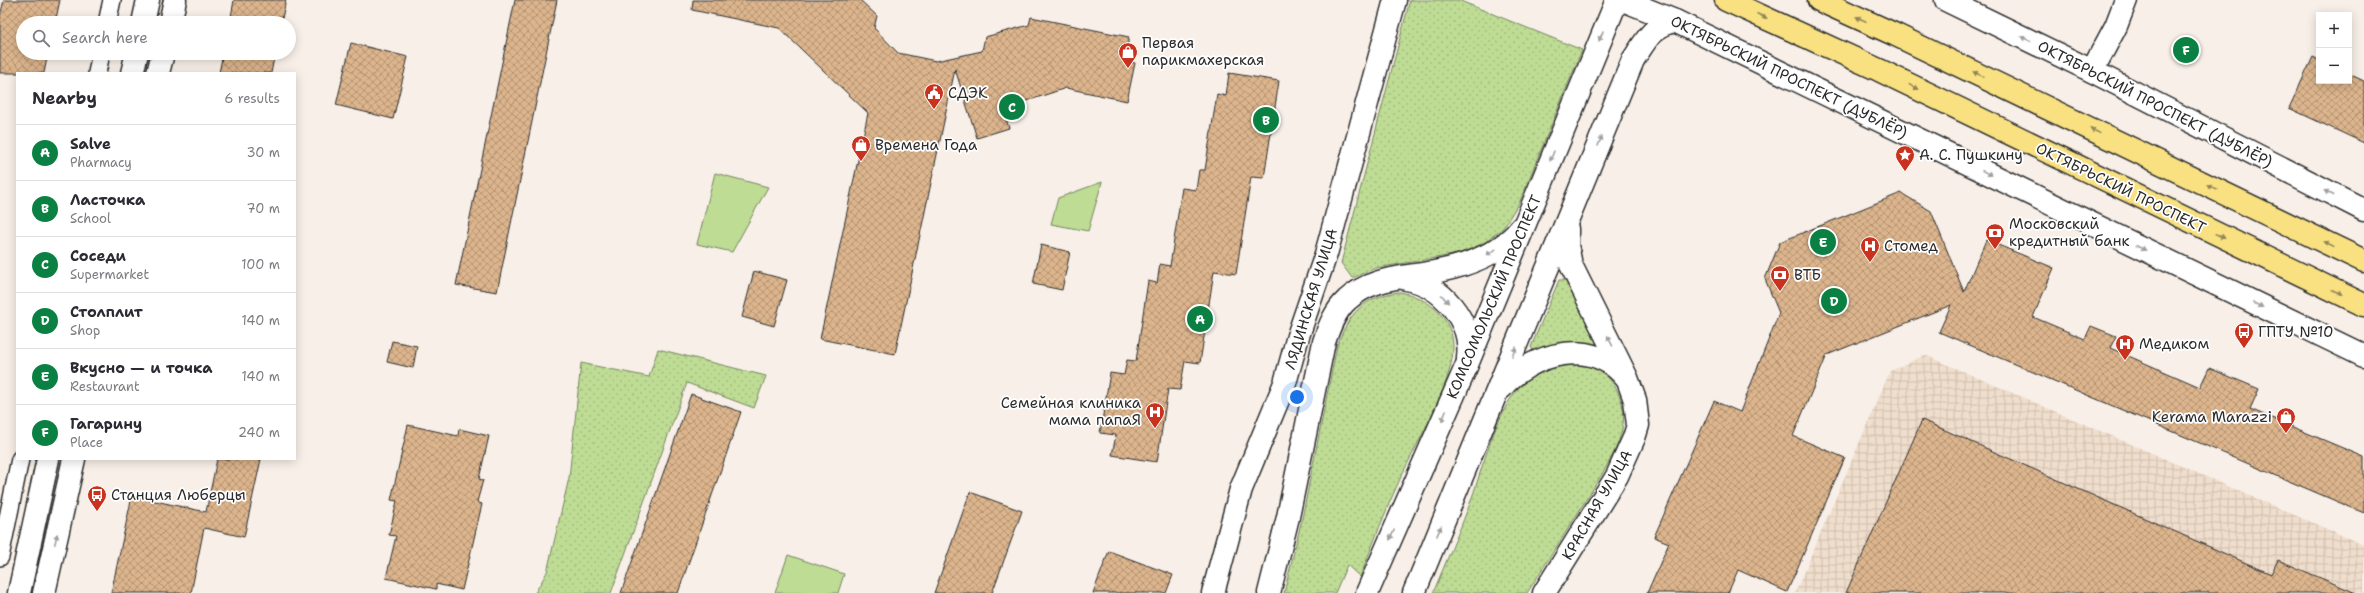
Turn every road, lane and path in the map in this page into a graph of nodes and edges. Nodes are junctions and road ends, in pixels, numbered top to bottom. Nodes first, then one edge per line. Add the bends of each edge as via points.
1 (112, 0) edge
2 (148, 0) edge
3 (175, 0) edge
4 (1395, 0) edge
5 (1617, 0) edge
6 (1623, 0) edge
7 (1726, 0) edge
8 (1818, 0) edge
9 (1946, 0) edge
10 (2126, 0) edge
11 (109, 16) edge
12 (145, 16) edge
13 (172, 16) edge
14 (1675, 21) junction
15 (100, 60) edge
16 (135, 60) edge
17 (161, 60) edge
18 (2092, 71) junction
19 (97, 72) edge
20 (132, 72) edge
21 (158, 72) edge
22 (2364, 210) edge
23 (1528, 216) junction
24 (1570, 216) junction
25 (2364, 261) edge
26 (1398, 278) junction
27 (2364, 305) edge
28 (2364, 356) edge
29 (1466, 367) junction
30 (1632, 390) junction
31 (1494, 401) junction
32 (20, 460) edge
33 (48, 460) edge
34 (74, 460) edge
35 (0, 557) edge
36 (1370, 585) edge
37 (19, 593) edge
38 (44, 593) edge
39 (1213, 593) edge
40 (1269, 593) edge
41 (1414, 593) edge
42 (1544, 593) edge

1 - 11 street
2 - 12 main road
3 - 13 main road
4 - 39 main road, ЛЯДИНСКАЯ УЛИЦА via 1326,254 1298,336 1285,384 1241,489
5 -> 23 main road, КОМСОМОЛЬСКИЙ ПРОСПЕКТ
6 - 14 main road, ОКТЯБРЬСКИЙ ПРОСПЕКТ (ДУБЛЁР)
7 -> 27 main road, ОКТЯБРЬСКИЙ ПРОСПЕКТ via 1879,70
25 -> 8 main road via 1896,35
18 -> 9 main road, ОКТЯБРЬСКИЙ ПРОСПЕКТ (ДУБЛЁР)
10 - 18 main road via 2116,26
24 -> 14 main road via 1633,60 1654,30 1663,23
14 -> 28 main road, ОКТЯБРЬСКИЙ ПРОСПЕКТ (ДУБЛЁР)
15 - 19 street
16 - 20 main road
17 - 21 main road
22 -> 18 main road, ОКТЯБРЬСКИЙ ПРОСПЕКТ (ДУБЛЁР)
23 -> 26 main road, ЛЯДИНСКАЯ УЛИЦА via 1513,238 1476,260 1445,270
23 - 29 main road, КОМСОМОЛЬСКИЙ ПРОСПЕКТ
30 -> 24 main road via 1571,265 1566,236
31 -> 24 main road
26 -> 29 main road via 1424,283 1436,289 1446,299 1466,334 1469,350
26 - 40 main road, ЛЯДИНСКАЯ УЛИЦА via 1373,283 1360,290 1347,300 1330,324
29 -> 36 main road, КОМСОМОЛЬСКИЙ ПРОСПЕКТ
30 - 31 main road via 1621,372 1607,362 1571,352 1542,359 1528,366 1508,381
30 - 42 main road, КРАСНАЯ УЛИЦА via 1638,412 1638,425 1627,455
41 -> 31 main road
32 - 35 street
33 - 37 main road
38 -> 34 main road

